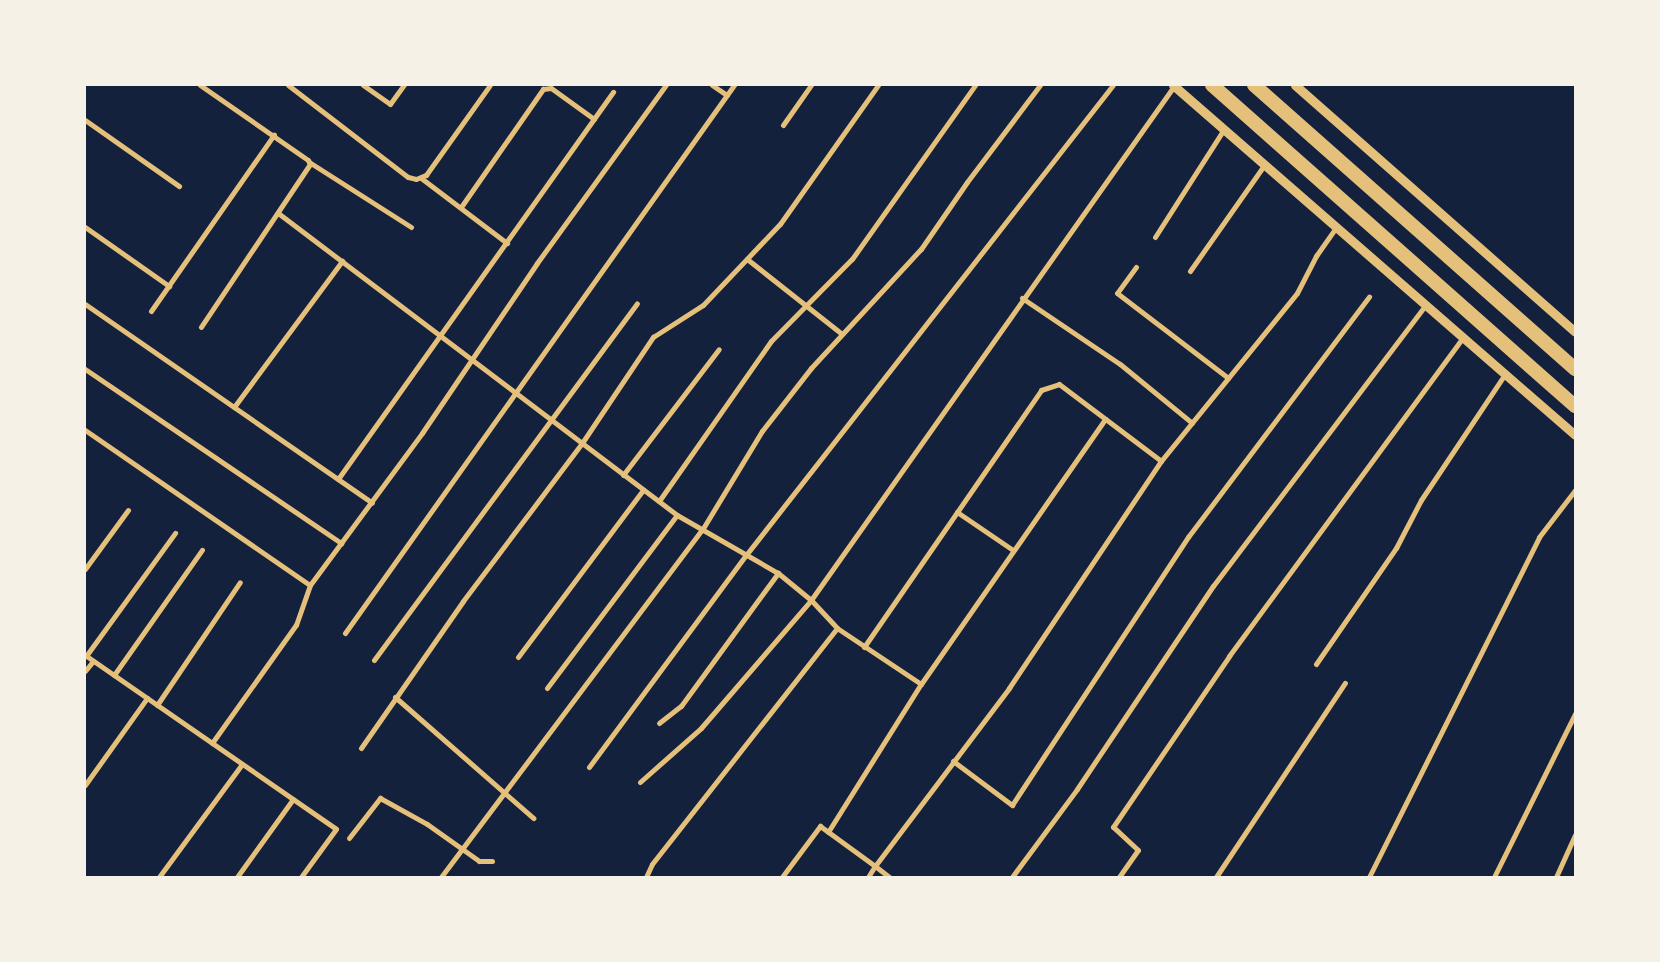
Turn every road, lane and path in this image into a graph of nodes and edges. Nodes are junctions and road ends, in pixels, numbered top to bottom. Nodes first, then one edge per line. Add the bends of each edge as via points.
1 (200, 85) edge
2 (288, 85) edge
3 (362, 85) edge
4 (404, 85) edge
5 (490, 85) edge
6 (666, 85) edge
7 (712, 85) edge
8 (734, 85) edge
9 (811, 85) edge
10 (878, 85) edge
11 (975, 85) edge
12 (1040, 85) edge
13 (1113, 85) edge
14 (1174, 85) edge
15 (1212, 85) edge
16 (1254, 85) edge
17 (1295, 85) edge
18 (614, 92) dead end
19 (727, 95) junction
20 (594, 119) junction
21 (85, 120) edge
22 (783, 125) dead end
23 (1224, 129) junction
24 (274, 135) junction
25 (309, 162) junction
26 (1265, 164) junction
27 (421, 178) junction
28 (179, 186) dead end
29 (461, 207) junction
30 (278, 214) junction
31 (85, 227) edge
32 (411, 227) dead end
33 (1336, 227) junction
34 (1156, 237) dead end
35 (507, 243) junction
36 (747, 259) junction
37 (342, 261) junction
38 (1136, 267) dead end
39 (1190, 271) dead end
40 (168, 286) junction
41 (1368, 297) dead end
42 (1022, 298) junction
43 (637, 303) dead end
44 (85, 304) edge
45 (1426, 304) junction
46 (806, 306) junction
47 (151, 311) dead end
48 (201, 327) dead end
49 (1575, 332) edge
50 (842, 334) junction
51 (439, 336) junction
52 (1463, 338) junction
53 (719, 348) dead end
54 (470, 361) junction
55 (85, 369) edge
56 (1575, 369) edge
57 (1505, 374) junction
58 (1228, 378) junction
59 (516, 393) junction
60 (1575, 406) edge
61 (234, 407) junction
62 (1105, 419) junction
63 (552, 420) junction
64 (1192, 423) junction
65 (85, 430) edge
66 (1575, 435) edge
67 (582, 443) junction
68 (1161, 461) junction
69 (623, 475) junction
70 (338, 479) junction
71 (643, 490) junction
72 (1575, 490) edge
73 (659, 502) junction
74 (372, 503) junction
75 (128, 510) dead end
76 (957, 512) junction
77 (677, 515) junction
78 (702, 530) junction
79 (175, 533) dead end
80 (341, 543) junction
81 (202, 550) dead end
82 (1013, 550) junction
83 (746, 555) junction
84 (85, 569) edge
85 (778, 572) junction
86 (240, 582) dead end
87 (310, 585) junction
88 (810, 600) junction
89 (837, 628) junction
90 (345, 633) dead end
91 (864, 646) junction
92 (85, 656) edge
93 (518, 658) dead end
94 (93, 660) junction
95 (374, 660) dead end
96 (1316, 664) dead end
97 (85, 671) edge
98 (114, 675) junction
99 (1345, 682) dead end
100 (921, 684) junction
101 (547, 688) dead end
102 (395, 697) junction
103 (147, 698) junction
104 (157, 705) junction
105 (1575, 714) edge
106 (659, 723) dead end
107 (212, 743) junction
108 (361, 748) dead end
109 (953, 761) junction
110 (242, 764) junction
111 (589, 767) dead end
112 (640, 782) dead end
113 (85, 785) edge
114 (503, 793) junction
115 (293, 799) junction
116 (533, 818) dead end
117 (828, 832) junction
118 (1575, 835) edge
119 (349, 838) dead end
120 (462, 849) junction
121 (492, 861) dead end
122 (874, 866) junction
123 (160, 877) edge
124 (237, 877) edge
125 (301, 877) edge
126 (441, 877) edge
127 (646, 877) edge
128 (782, 877) edge
129 (868, 877) edge
130 (890, 877) edge
131 (1012, 877) edge
132 (1119, 877) edge
133 (1216, 877) edge
134 (1369, 877) edge
135 (1494, 877) edge
136 (1556, 877) edge

1 - 24 street
2 - 27 street via 408,177
3 - 4 street via 390,104
5 - 27 street
6 - 54 street
7 - 19 street
8 - 19 street
9 - 22 street
10 - 36 street via 780,224
11 - 46 street via 852,259
12 - 50 street via 966,182 921,249
13 - 83 street
14 - 23 street
14 - 42 street
15 - 60 highway
16 - 56 highway
17 - 49 street
18 - 20 street
19 - 59 street
20 - 29 street via 551,88 542,89
20 - 35 street
21 - 28 street
23 - 26 street
23 - 34 street via 1207,151
24 - 25 street
24 - 40 street
25 - 30 street via 308,170
25 - 32 street
26 - 33 street
26 - 39 street
27 - 29 street
29 - 35 street
30 - 37 street
30 - 48 street
31 - 40 street
33 - 45 street
33 - 58 street via 1297,293
35 - 51 street
36 - 46 street
36 - 67 street via 703,305 653,337
37 - 51 street
37 - 61 street
38 - 58 street via 1117,293
40 - 47 street
41 - 109 street via 1188,537 1012,805
42 - 64 street via 1120,364
42 - 88 street
43 - 63 street
44 - 61 street
45 - 52 street
45 - 131 street via 1213,586 1072,797
46 - 50 street
46 - 73 street via 771,341
50 - 78 street via 762,431
51 - 54 street
51 - 70 street
52 - 57 street
52 - 132 street via 1229,656 1113,827 1138,850
53 - 69 street
54 - 59 street
54 - 74 street
55 - 80 street
57 - 66 street
57 - 96 street via 1421,500 1396,548
58 - 64 street
59 - 63 street
59 - 90 street
61 - 70 street
62 - 68 street
62 - 76 street via 1059,384 1041,390
62 - 82 street
63 - 67 street
63 - 95 street
64 - 68 street
65 - 87 street
67 - 69 street
67 - 102 street
68 - 109 street via 1009,688
69 - 71 street
70 - 74 street
71 - 73 street
71 - 93 street
72 - 134 street via 1539,537
73 - 77 street
74 - 80 street
75 - 84 street
76 - 82 street
76 - 91 street
77 - 78 street
77 - 101 street
78 - 83 street
78 - 114 street
79 - 92 street
80 - 87 street
81 - 98 street
82 - 100 street
83 - 85 street
83 - 111 street
85 - 88 street
85 - 106 street via 681,706
86 - 104 street
87 - 107 street via 296,625
88 - 89 street
88 - 112 street via 701,728
89 - 91 street
89 - 127 street via 652,864
91 - 100 street
92 - 94 street
94 - 97 street
94 - 98 street
98 - 103 street
99 - 133 street
100 - 117 street
102 - 108 street
102 - 114 street
103 - 104 street
103 - 113 street
104 - 107 street
105 - 135 street
107 - 110 street
109 - 122 street
110 - 115 street
110 - 123 street
114 - 116 street
114 - 120 street
115 - 124 street
115 - 125 street via 336,829
117 - 122 street
117 - 128 street via 820,826
118 - 136 street
119 - 120 street via 380,798 427,824
120 - 121 street via 479,860
120 - 126 street
122 - 129 street
122 - 130 street

